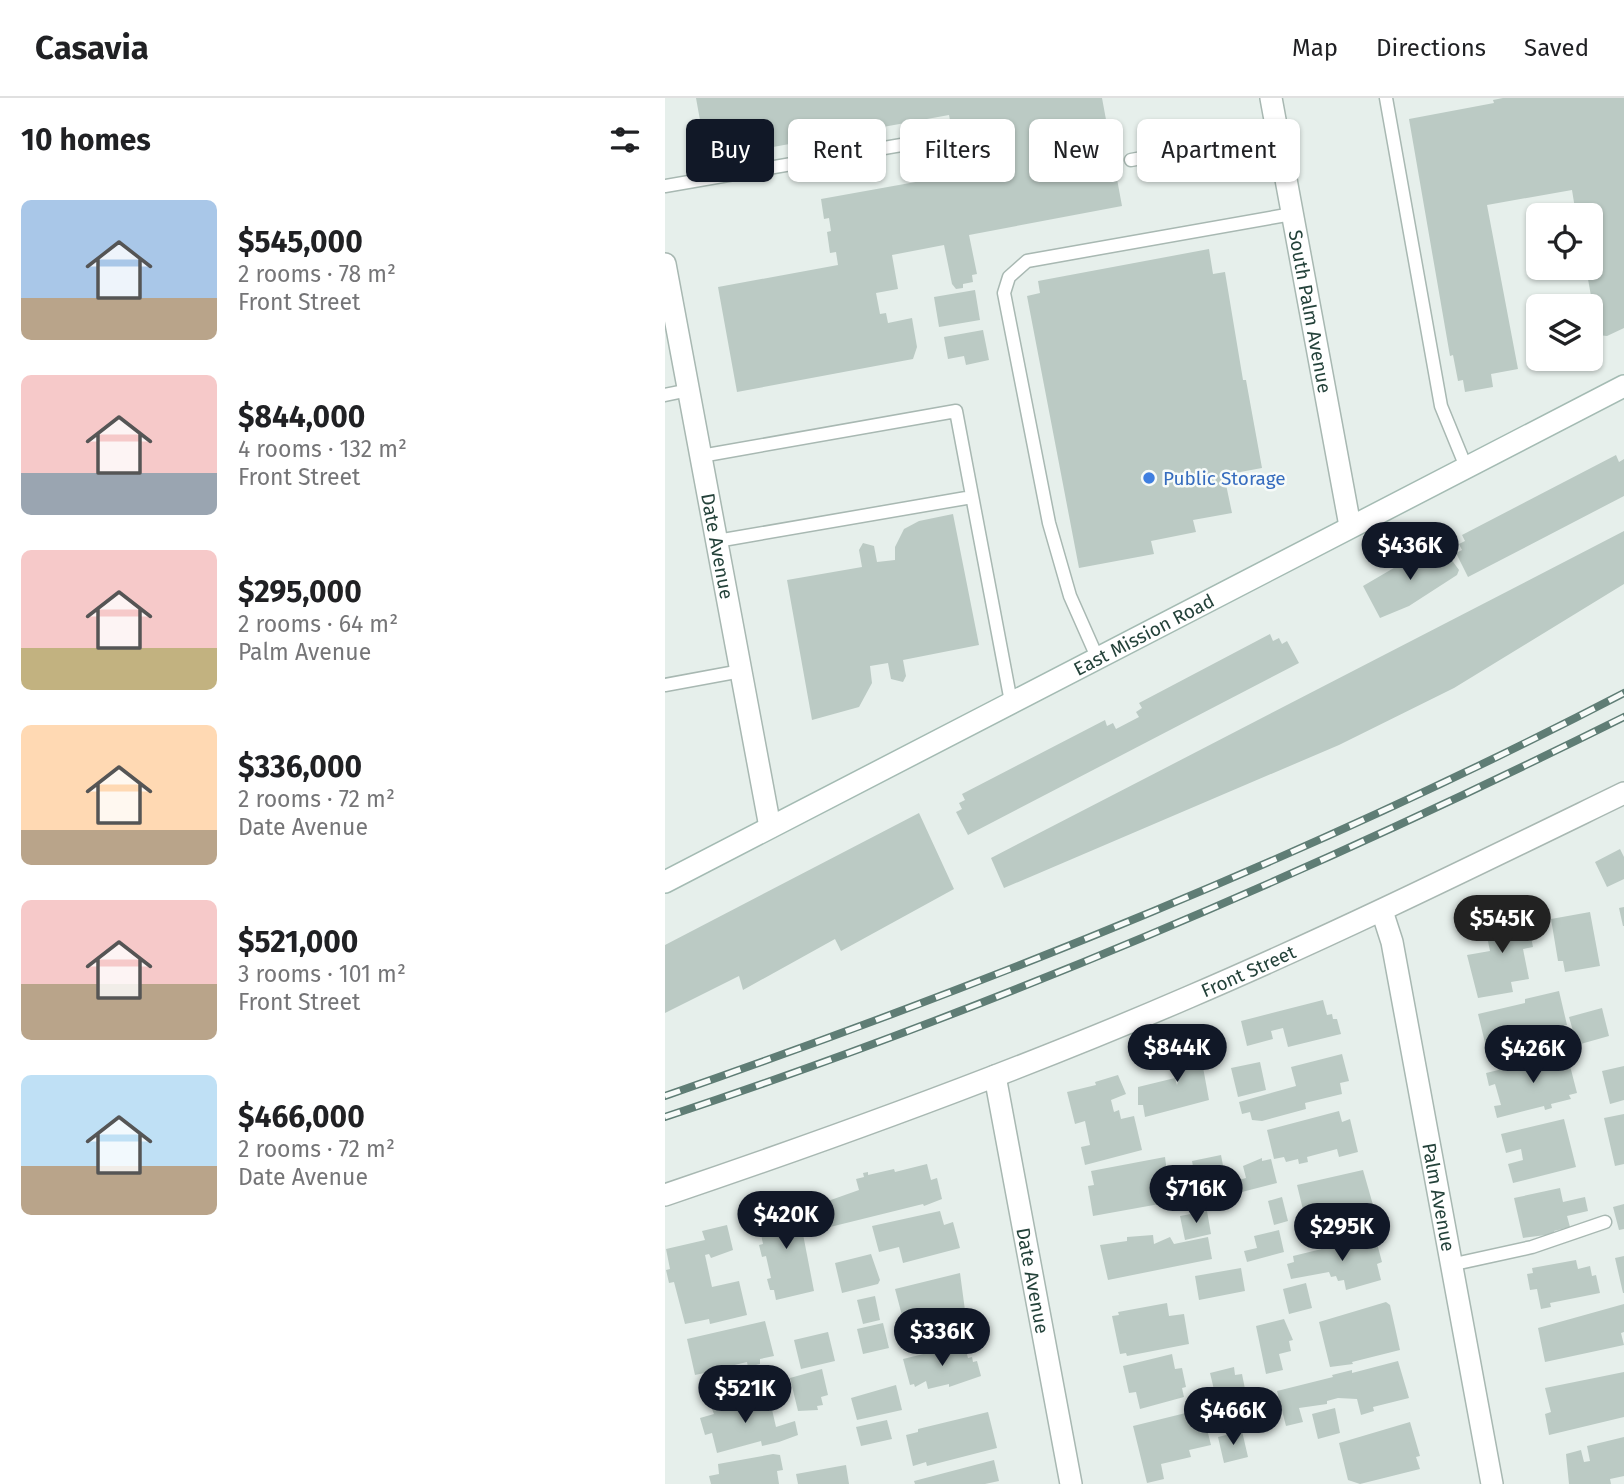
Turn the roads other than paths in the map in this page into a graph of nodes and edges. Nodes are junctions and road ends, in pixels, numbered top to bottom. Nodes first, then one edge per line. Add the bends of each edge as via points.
1 (1386, 98) edge
2 (1276, 99) edge
3 (1277, 119) edge
4 (900, 145) edge
5 (1137, 159) edge
6 (1131, 160) dead end
7 (1286, 182) edge
8 (665, 186) edge
9 (1292, 214) junction
10 (665, 264) edge
11 (1624, 386) edge
12 (689, 390) junction
13 (665, 395) edge
14 (701, 456) junction
15 (1466, 467) junction
16 (972, 497) junction
17 (1350, 526) junction
18 (717, 541) junction
19 (1097, 657) junction
20 (741, 671) junction
21 (665, 685) edge
22 (1011, 702) junction
23 (1624, 793) edge
24 (770, 827) junction
25 (665, 882) edge
26 (1382, 911) junction
27 (995, 1076) junction
28 (665, 1195) edge
29 (1605, 1222) dead end
30 (1450, 1265) junction
31 (1071, 1484) edge
32 (1492, 1484) edge

1 - 15 lane via 1441,406
2 - 3 street, South Palm Avenue
4 - 8 lane
5 - 6 lane
7 - 9 street, South Palm Avenue
9 - 17 street, South Palm Avenue
9 - 19 lane via 1027,261 1009,277 1003,293 1049,523 1070,596
10 - 12 street, Date Avenue
11 - 15 street, East Mission Road
12 - 13 lane
12 - 14 street, Date Avenue
14 - 16 lane via 955,411
14 - 18 street, Date Avenue
15 - 17 street, East Mission Road
16 - 18 lane
16 - 22 lane
17 - 19 street, East Mission Road
18 - 20 street, Date Avenue
19 - 22 street, East Mission Road
20 - 21 lane
20 - 24 street, Date Avenue
22 - 24 street, East Mission Road
23 - 26 street, Front Street
24 - 25 street, East Mission Road
26 - 27 street, Front Street via 1187,998
26 - 30 street, Palm Avenue via 1392,942
27 - 28 street, Front Street
27 - 31 street, Date Avenue
29 - 30 lane via 1532,1247
30 - 32 street, Palm Avenue

